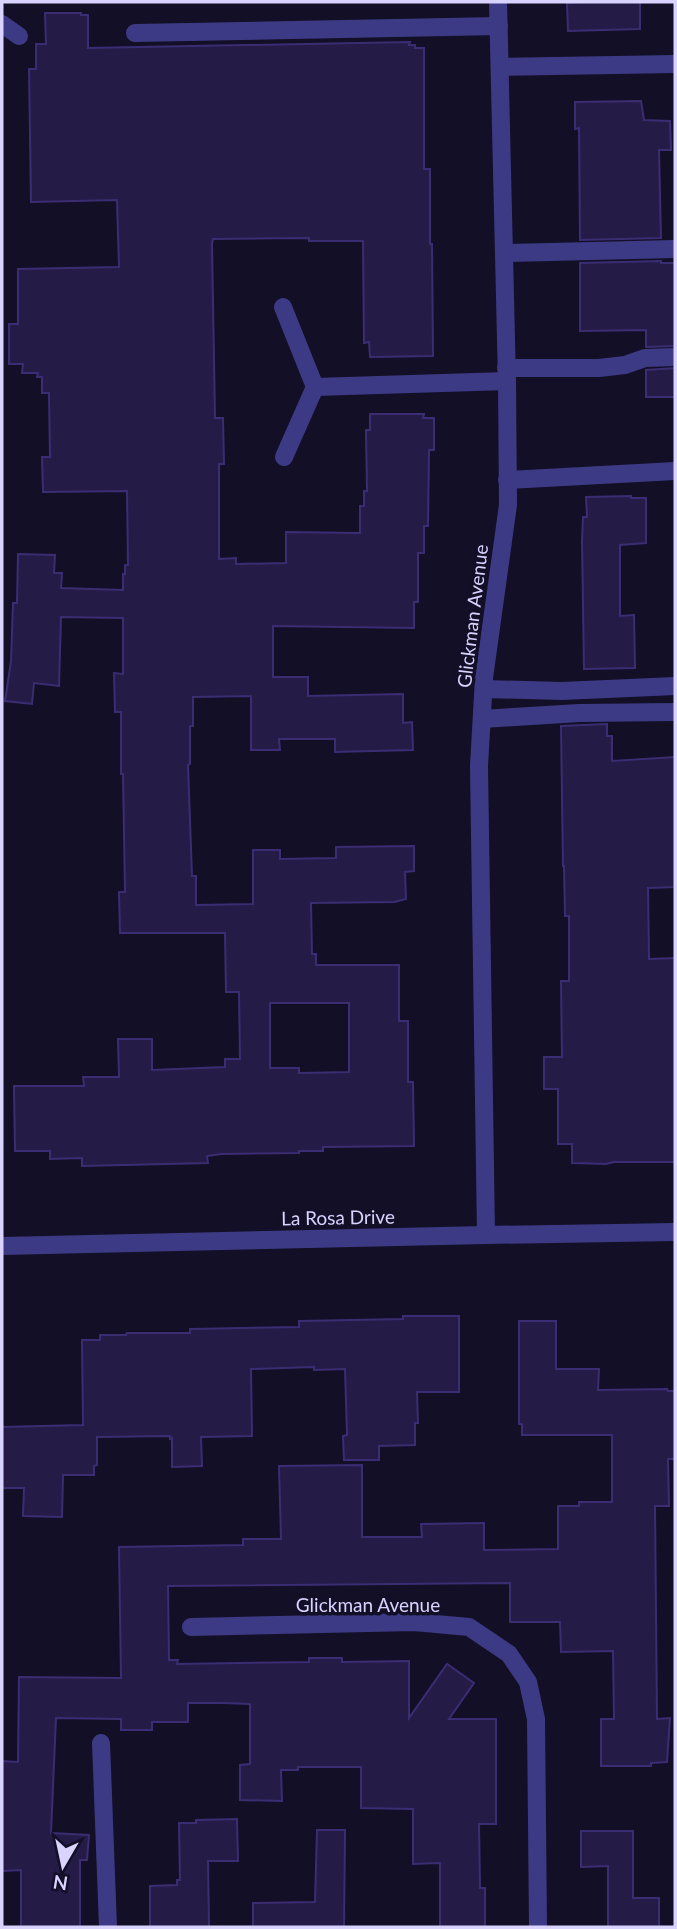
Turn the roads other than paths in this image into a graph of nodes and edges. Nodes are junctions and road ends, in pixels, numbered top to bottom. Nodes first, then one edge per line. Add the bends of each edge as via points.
1 (498, 2) edge
2 (2, 24) edge
3 (499, 26) junction
4 (135, 33) dead end
5 (19, 36) dead end
6 (675, 64) edge
7 (500, 67) junction
8 (675, 250) edge
9 (504, 253) junction
10 (283, 307) dead end
11 (675, 358) edge
12 (507, 375) junction
13 (315, 387) junction
14 (284, 457) dead end
15 (675, 471) edge
16 (507, 480) junction
17 (675, 686) edge
18 (484, 689) junction
19 (675, 712) edge
20 (482, 719) junction
21 (675, 1233) edge
22 (486, 1235) junction
23 (2, 1246) edge
24 (191, 1627) dead end
25 (101, 1743) dead end
26 (108, 1927) edge
27 (538, 1927) edge

1 - 3 street, Glickman Avenue
2 - 5 street
3 - 4 street
3 - 7 street, Glickman Avenue
6 - 7 street
7 - 9 street, Glickman Avenue
8 - 9 street
9 - 12 street, Glickman Avenue
10 - 13 street
11 - 12 street
12 - 13 street
12 - 16 street, Glickman Avenue
13 - 14 street
15 - 16 street
16 - 18 street, Glickman Avenue via 508,505
17 - 18 street
18 - 20 street, Glickman Avenue
19 - 20 street
20 - 22 street, Glickman Avenue via 479,796
21 - 22 street, La Rosa Drive
22 - 23 street, La Rosa Drive
24 - 27 street, Glickman Avenue via 414,1622 469,1628 509,1654 528,1682 536,1719
25 - 26 street

